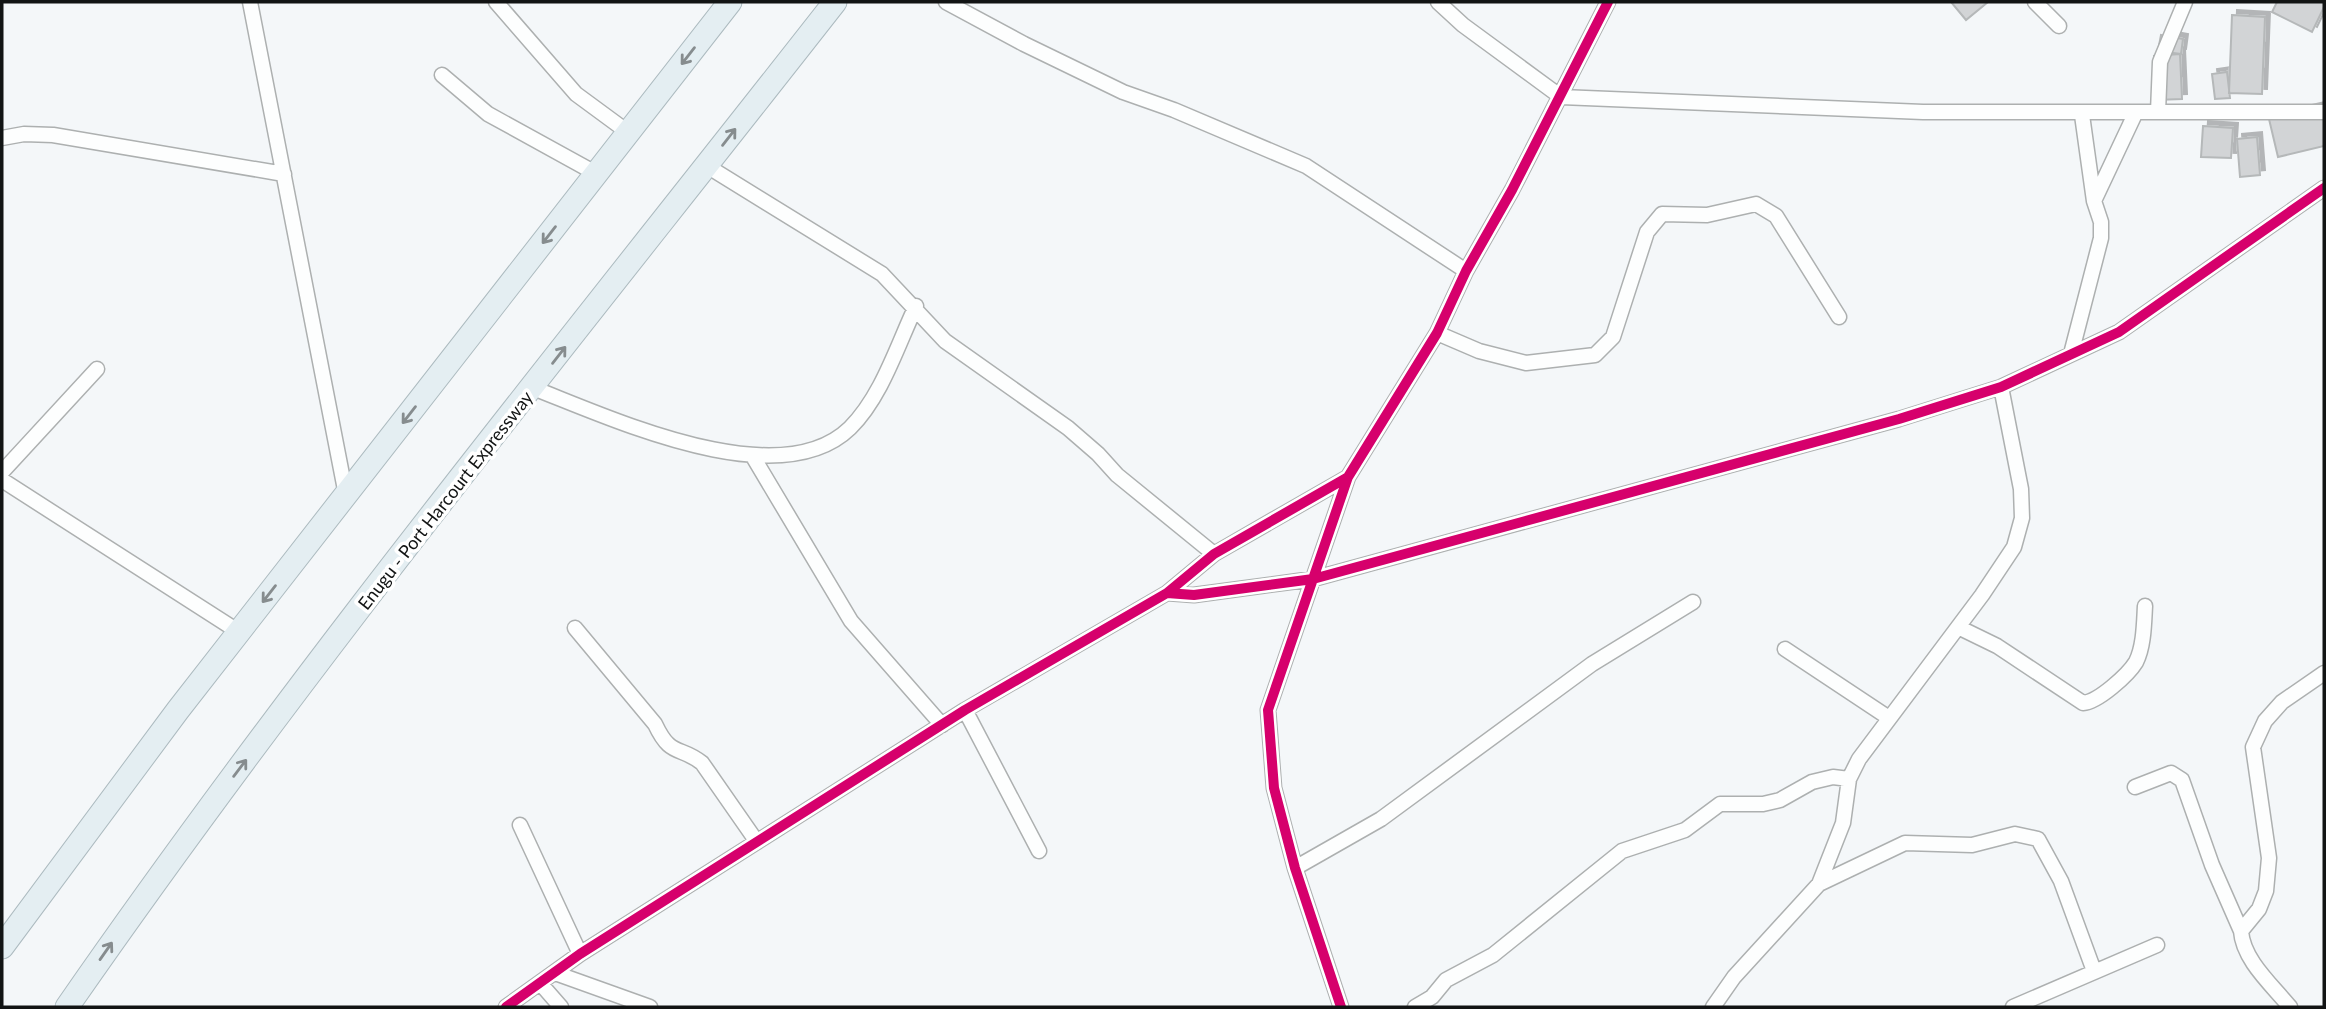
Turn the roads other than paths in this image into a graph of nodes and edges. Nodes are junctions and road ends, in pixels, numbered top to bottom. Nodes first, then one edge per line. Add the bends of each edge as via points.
1 (250, 2) edge
2 (496, 2) edge
3 (730, 2) edge
4 (835, 2) edge
5 (946, 2) edge
6 (1438, 2) edge
7 (1608, 2) edge
8 (2035, 2) edge
9 (2185, 2) edge
10 (2059, 26) dead end
11 (442, 75) dead end
12 (1561, 97) junction
13 (2158, 112) junction
14 (2324, 113) edge
15 (2136, 114) junction
16 (2082, 115) junction
17 (629, 133) junction
18 (2, 138) edge
19 (707, 166) junction
20 (284, 174) junction
21 (597, 174) junction
22 (2324, 188) edge
23 (2094, 201) junction
24 (1466, 271) junction
25 (916, 306) junction
26 (1839, 317) dead end
27 (1437, 333) junction
28 (2071, 354) junction
29 (97, 369) dead end
30 (2001, 387) junction
31 (533, 388) junction
32 (752, 455) junction
33 (2, 472) edge
34 (1348, 477) junction
35 (2, 480) edge
36 (346, 495) junction
37 (1214, 554) junction
38 (1313, 579) junction
39 (1167, 593) junction
40 (1693, 602) dead end
41 (2145, 606) dead end
42 (1958, 627) junction
43 (575, 628) dead end
44 (239, 632) junction
45 (1785, 649) dead end
46 (2324, 673) edge
47 (965, 710) junction
48 (1889, 718) junction
49 (942, 724) junction
50 (1849, 779) junction
51 (2136, 787) dead end
52 (520, 825) dead end
53 (757, 842) junction
54 (1040, 851) dead end
55 (1295, 868) junction
56 (1819, 884) junction
57 (2241, 930) junction
58 (2157, 945) dead end
59 (2, 947) edge
60 (580, 954) junction
61 (2094, 971) junction
62 (555, 973) junction
63 (540, 983) junction
64 (67, 1007) edge
65 (506, 1007) edge
66 (561, 1007) edge
67 (650, 1007) edge
68 (1341, 1007) edge
69 (1416, 1007) edge
70 (1713, 1007) edge
71 (2013, 1007) edge
72 (2290, 1007) edge

1 - 20 street
2 - 17 street via 576,94
3 -> 17 highway
19 -> 4 highway, Enugu - Port Harcourt Expressway
5 - 24 street via 1123,92 1306,166
6 - 12 street
7 - 12 street
8 - 10 street
9 - 13 street via 2160,62
11 - 21 street via 488,114
12 - 16 street
12 - 24 street
13 - 14 street
13 - 15 street
15 - 16 street
15 - 23 street
16 - 23 street
17 - 21 highway
18 - 20 street via 53,135
19 - 25 street via 882,274
31 -> 19 highway, Enugu - Port Harcourt Expressway
20 - 36 street
21 -> 36 highway
22 - 28 street via 2119,332
23 - 28 street via 2101,238
24 - 27 street
25 - 32 street via 880,385 851,426 812,451 782,457
25 - 37 street via 945,341 1068,428 1117,475
26 - 27 street via 1776,216 1756,204 1707,215 1662,214 1654,220 1613,337 1595,355 1526,363 1479,351
27 - 34 street
28 - 30 street
29 - 33 street
30 - 38 street
30 - 42 street via 2022,517 2014,547
31 - 32 street via 650,433
64 -> 31 highway, Enugu - Port Harcourt Expressway via 157,877
32 - 49 street via 851,621
34 - 37 street
34 - 38 street
35 - 44 street
36 -> 44 highway
37 - 39 street
38 - 39 street via 1194,595
38 - 55 street via 1268,710 1274,788
39 - 47 street
40 - 55 street via 1591,664 1381,819
41 - 42 street via 2136,662 2099,698 2083,703 1997,646
42 - 48 street
43 - 53 street via 655,724 663,742 702,763
44 - 59 highway
45 - 48 street
46 - 57 street via 2282,702 2265,721 2253,747 2269,858 2266,891 2259,909
47 - 49 street
47 - 54 street
48 - 50 street
49 - 53 street
50 - 56 street via 1843,823
50 - 69 street via 1812,782 1763,804 1720,804 1685,830 1622,850 1493,955 1446,980
51 - 57 street via 2171,773 2182,780
52 - 60 street
53 - 60 street
55 - 68 street
56 - 61 street via 1905,843 1972,845 2015,834 2032,836 2061,881
56 - 70 street via 1734,977
57 - 72 street via 2246,953
58 - 61 street
60 - 62 street
61 - 71 street
62 - 63 street
62 - 67 street
63 - 65 street
63 - 66 street

